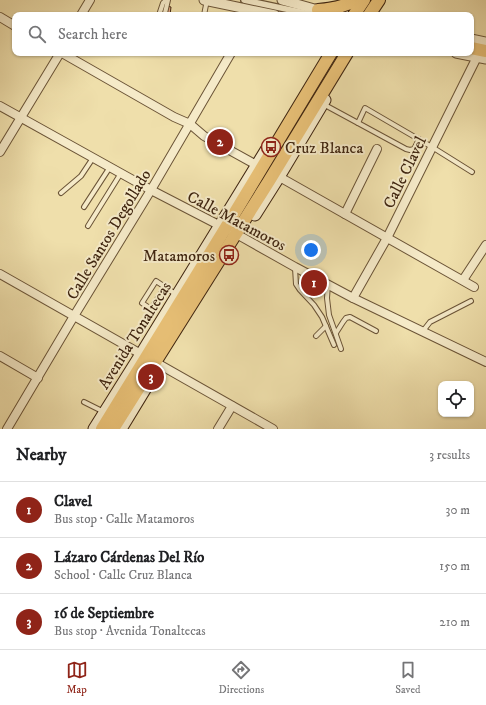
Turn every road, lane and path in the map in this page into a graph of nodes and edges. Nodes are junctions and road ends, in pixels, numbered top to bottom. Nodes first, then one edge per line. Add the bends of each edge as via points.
1 (89, 0) edge
2 (167, 0) edge
3 (206, 0) edge
4 (244, 0) edge
5 (282, 0) edge
6 (356, 0) edge
7 (364, 0) edge
8 (379, 0) edge
9 (83, 12) edge
10 (160, 12) edge
11 (165, 12) edge
12 (204, 12) edge
13 (250, 12) edge
14 (310, 12) edge
15 (313, 12) edge
16 (320, 12) edge
17 (356, 12) edge
18 (371, 12) edge
19 (0, 17) edge
20 (12, 24) edge
21 (474, 41) edge
22 (482, 48) edge
23 (59, 56) edge
24 (66, 56) edge
25 (229, 56) edge
26 (324, 56) edge
27 (329, 56) edge
28 (345, 56) edge
29 (351, 56) edge
30 (323, 104) junction
31 (0, 106) edge
32 (20, 118) junction
33 (358, 123) junction
34 (190, 124) junction
35 (419, 139) junction
36 (432, 147) junction
37 (377, 149) dead end
38 (0, 152) edge
39 (93, 158) junction
40 (259, 166) junction
41 (110, 167) junction
42 (472, 172) dead end
43 (121, 173) junction
44 (276, 176) junction
45 (151, 190) junction
46 (61, 193) dead end
47 (84, 207) dead end
48 (345, 214) junction
49 (88, 226) dead end
50 (230, 231) junction
51 (387, 238) junction
52 (486, 246) edge
53 (295, 267) junction
54 (0, 274) edge
55 (463, 280) junction
56 (328, 284) junction
57 (166, 287) junction
58 (474, 287) dead end
59 (177, 295) junction
60 (353, 298) junction
61 (471, 301) dead end
62 (74, 316) junction
63 (326, 326) junction
64 (376, 331) dead end
65 (423, 331) junction
66 (336, 333) junction
67 (316, 336) dead end
68 (334, 345) dead end
69 (341, 349) dead end
70 (0, 356) edge
71 (151, 359) junction
72 (486, 362) edge
73 (38, 378) junction
74 (84, 402) dead end
75 (232, 406) junction
76 (104, 412) junction
77 (270, 428) edge
78 (7, 429) edge
79 (94, 429) edge
80 (102, 429) edge
81 (113, 429) edge
82 (121, 429) edge
83 (218, 429) edge

1 - 9 street
2 - 10 lane
2 - 11 lane
3 - 12 lane
3 - 13 street
4 - 14 street
5 - 15 street
6 - 16 main road
7 - 17 main road
8 - 18 main road
19 - 20 street
21 - 22 street
22 - 36 street, Calle Clavel
23 - 32 street
24 - 34 street
25 - 34 street, Calle Santos Degollado
26 - 40 main road, Avenida Tonaltecas
27 - 40 main road, Avenida Tonaltecas
28 - 44 main road, Avenida Tonaltecas
29 - 30 main road, Avenida Tonaltecas
30 - 33 lane
30 - 44 main road, Avenida Tonaltecas
31 - 32 street, Calle Matamoros
32 - 38 street
32 - 39 street, Calle Matamoros
33 - 35 lane via 406,149 414,149
33 - 35 lane via 365,108
34 - 40 street via 204,136
34 - 45 street, Calle Santos Degollado
35 - 36 lane
36 - 42 lane
36 - 51 street, Calle Clavel
37 - 48 street
39 - 41 street, Calle Matamoros
39 - 46 lane via 81,176
40 - 50 main road, Avenida Tonaltecas
41 - 43 street, Calle Matamoros
41 - 47 lane
43 - 45 street, Calle Matamoros
43 - 49 lane
44 - 48 street
44 - 50 main road, Avenida Tonaltecas
45 - 50 street, Calle Matamoros
45 - 62 street, Calle Santos Degollado
48 - 51 street
50 - 53 street, Calle Matamoros
50 - 59 main road, Avenida Tonaltecas
50 - 71 main road, Avenida Tonaltecas
51 - 55 street
51 - 60 street, Calle Clavel
52 - 55 street
53 - 56 street, Calle Matamoros
53 - 63 lane via 296,284 314,305
54 - 62 street
55 - 58 street
56 - 60 street, Calle Matamoros
56 - 66 lane via 329,315
57 - 57 lane via 156,281 142,303 151,309
57 - 59 lane
59 - 71 main road, Avenida Tonaltecas
60 - 65 street, Calle Matamoros
61 - 65 lane via 436,318
62 - 71 street
62 - 73 street, Calle Santos Degollado
63 - 67 lane
63 - 68 lane
64 - 66 lane via 350,317 346,318
65 - 72 street, Calle Matamoros
66 - 69 lane
70 - 73 street
71 - 75 street
71 - 76 main road, Avenida Tonaltecas
71 - 80 main road, Avenida Tonaltecas
71 - 81 main road, Avenida Tonaltecas
71 - 82 main road, Avenida Tonaltecas
73 - 78 street, Calle Santos Degollado
74 - 76 lane
75 - 77 street
75 - 83 street
76 - 79 main road, Avenida Tonaltecas

